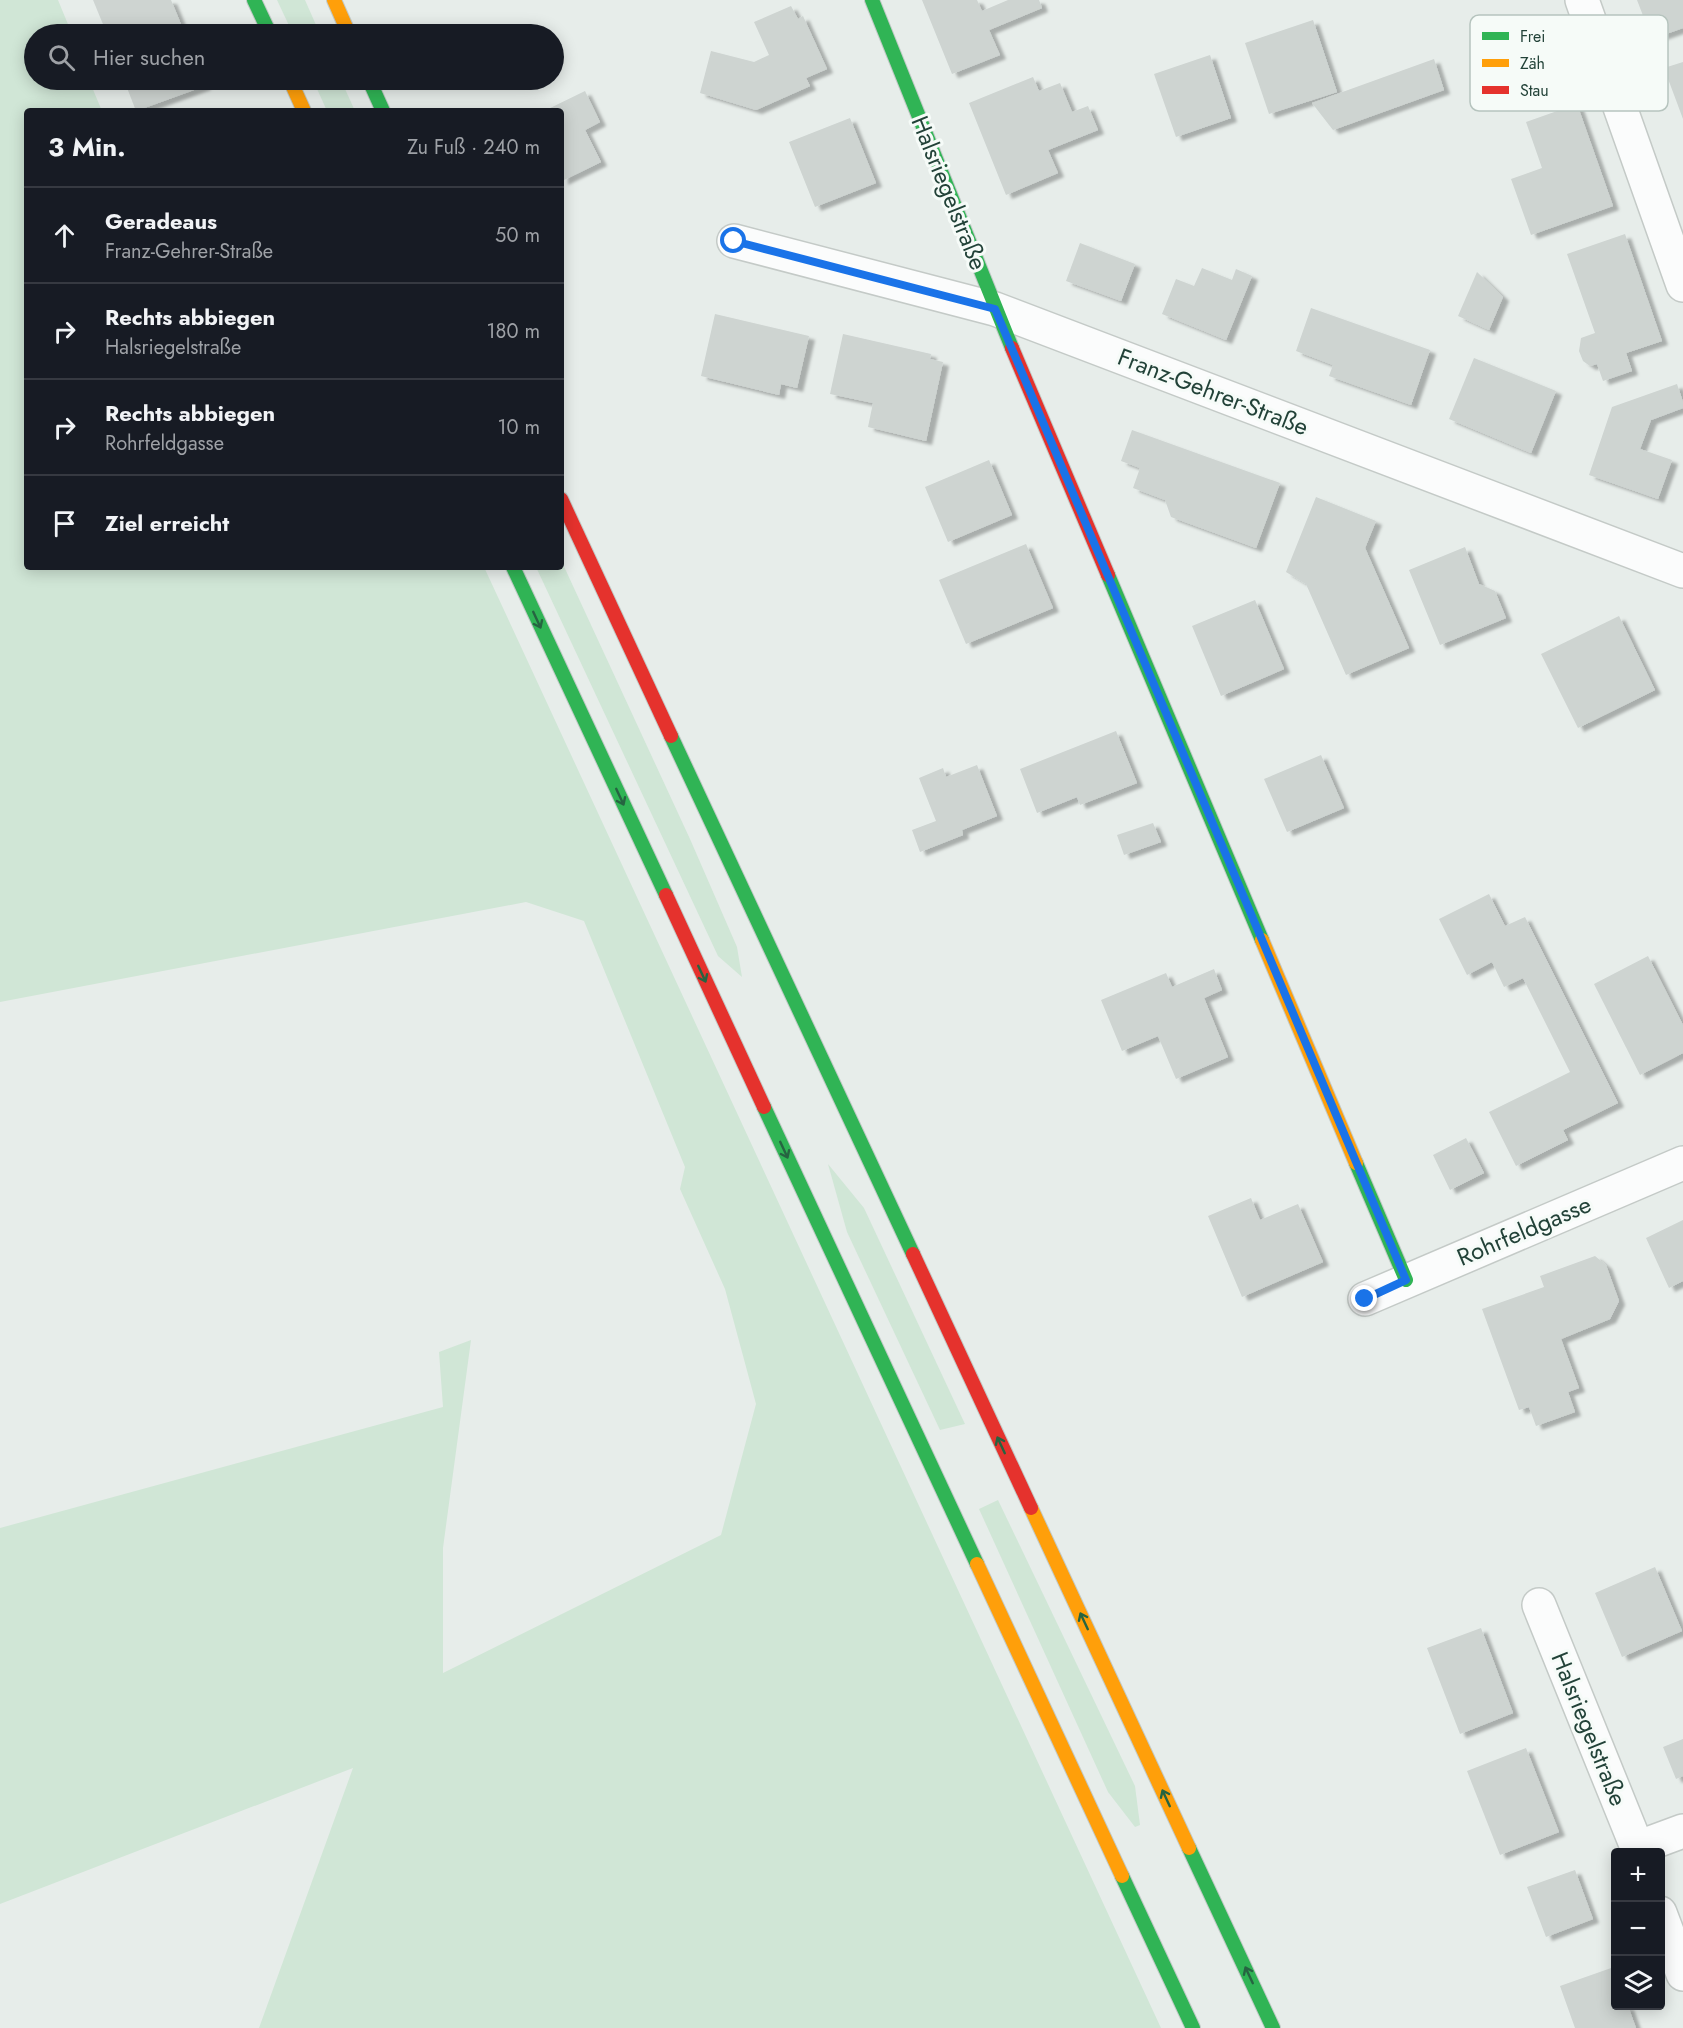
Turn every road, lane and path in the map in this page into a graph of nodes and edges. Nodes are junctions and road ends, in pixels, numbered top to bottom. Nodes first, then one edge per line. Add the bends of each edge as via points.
1 (254, 0) edge
2 (334, 0) edge
3 (872, 0) edge
4 (1582, 0) edge
5 (1587, 15) edge
6 (265, 24) edge
7 (345, 24) edge
8 (295, 90) edge
9 (374, 90) edge
10 (303, 108) edge
11 (382, 108) edge
12 (1621, 111) edge
13 (734, 241) dead end
14 (1683, 285) edge
15 (995, 309) junction
16 (564, 505) edge
17 (514, 570) edge
18 (1683, 571) edge
19 (1683, 1163) edge
20 (1406, 1280) junction
21 (1365, 1299) dead end
22 (1539, 1605) dead end
23 (1683, 1831) edge
24 (1637, 1848) edge
25 (1643, 1848) edge
26 (1665, 1926) edge
27 (1683, 1974) edge
28 (1193, 2028) edge
29 (1273, 2028) edge

1 - 6 main road
2 - 7 main road
3 - 15 main road, Halsriegelstraße
4 - 5 street
8 - 10 main road
9 - 11 main road
12 - 14 street
13 - 15 street, Franz-Gehrer-Straße
15 - 18 street, Franz-Gehrer-Straße
15 - 20 main road, Halsriegelstraße
29 -> 16 main road
17 -> 28 main road
19 - 20 street, Rohrfeldgasse
20 - 21 street, Rohrfeldgasse
22 - 24 street, Halsriegelstraße
23 - 25 street
26 - 27 street

